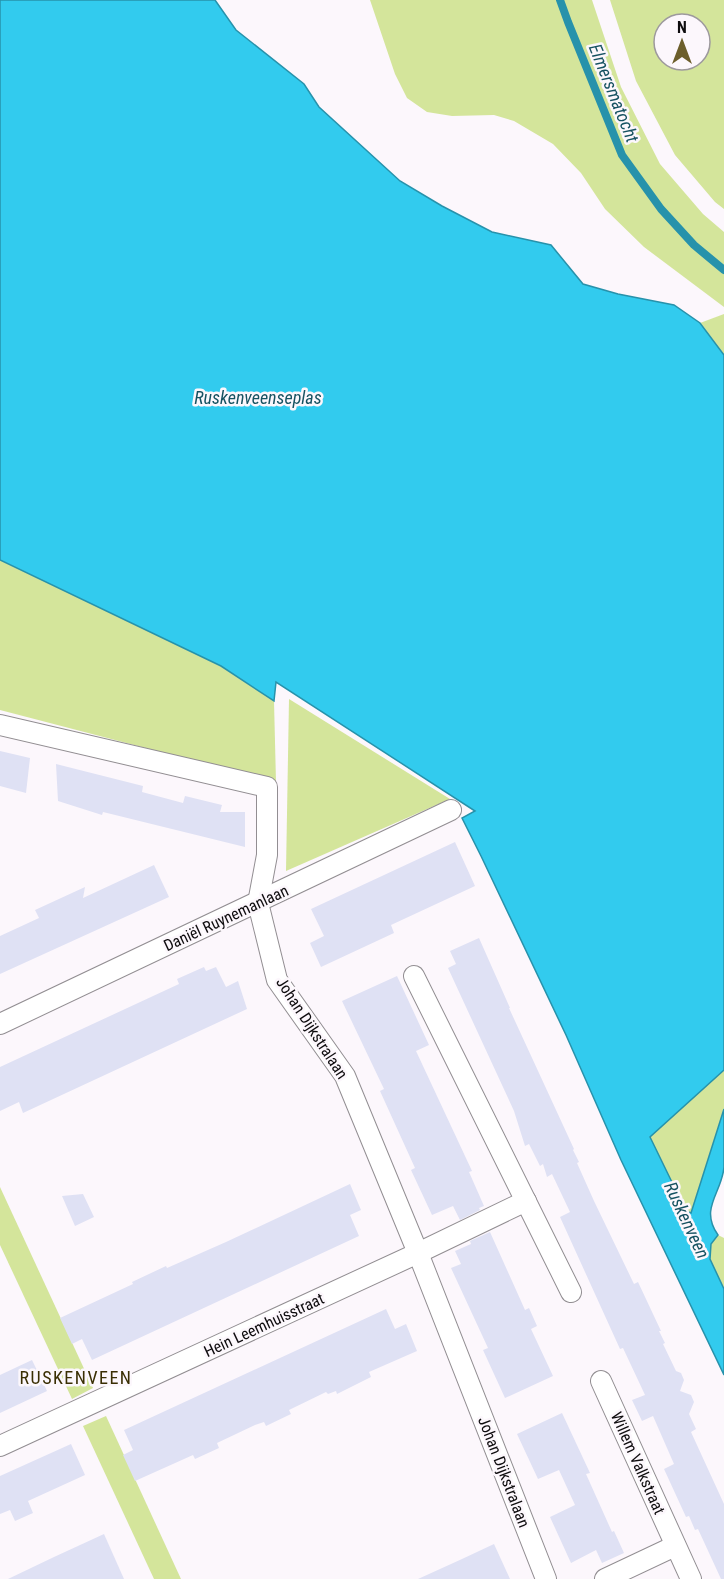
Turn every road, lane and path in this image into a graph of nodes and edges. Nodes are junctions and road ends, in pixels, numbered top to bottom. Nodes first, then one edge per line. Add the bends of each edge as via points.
1 (0, 725) edge
2 (451, 810) dead end
3 (258, 903) junction
4 (414, 976) dead end
5 (0, 1024) edge
6 (526, 1201) junction
7 (418, 1253) junction
8 (571, 1292) dead end
9 (601, 1381) dead end
10 (0, 1446) edge
11 (675, 1546) junction
12 (546, 1579) edge
13 (605, 1579) edge
14 (691, 1579) edge

1 - 3 street, Johan Dijkstralaan via 267,787 267,855
2 - 3 street, Daniël Ruynemanlaan
3 - 5 street, Daniël Ruynemanlaan
3 - 7 street, Johan Dijkstralaan via 277,980 345,1076
4 - 6 street
6 - 7 street, Hein Leemhuisstraat
6 - 8 street
7 - 10 street, Hein Leemhuisstraat
7 - 12 street, Johan Dijkstralaan
9 - 11 street, Willem Valkstraat
11 - 13 street
11 - 14 street, Willem Valkstraat

